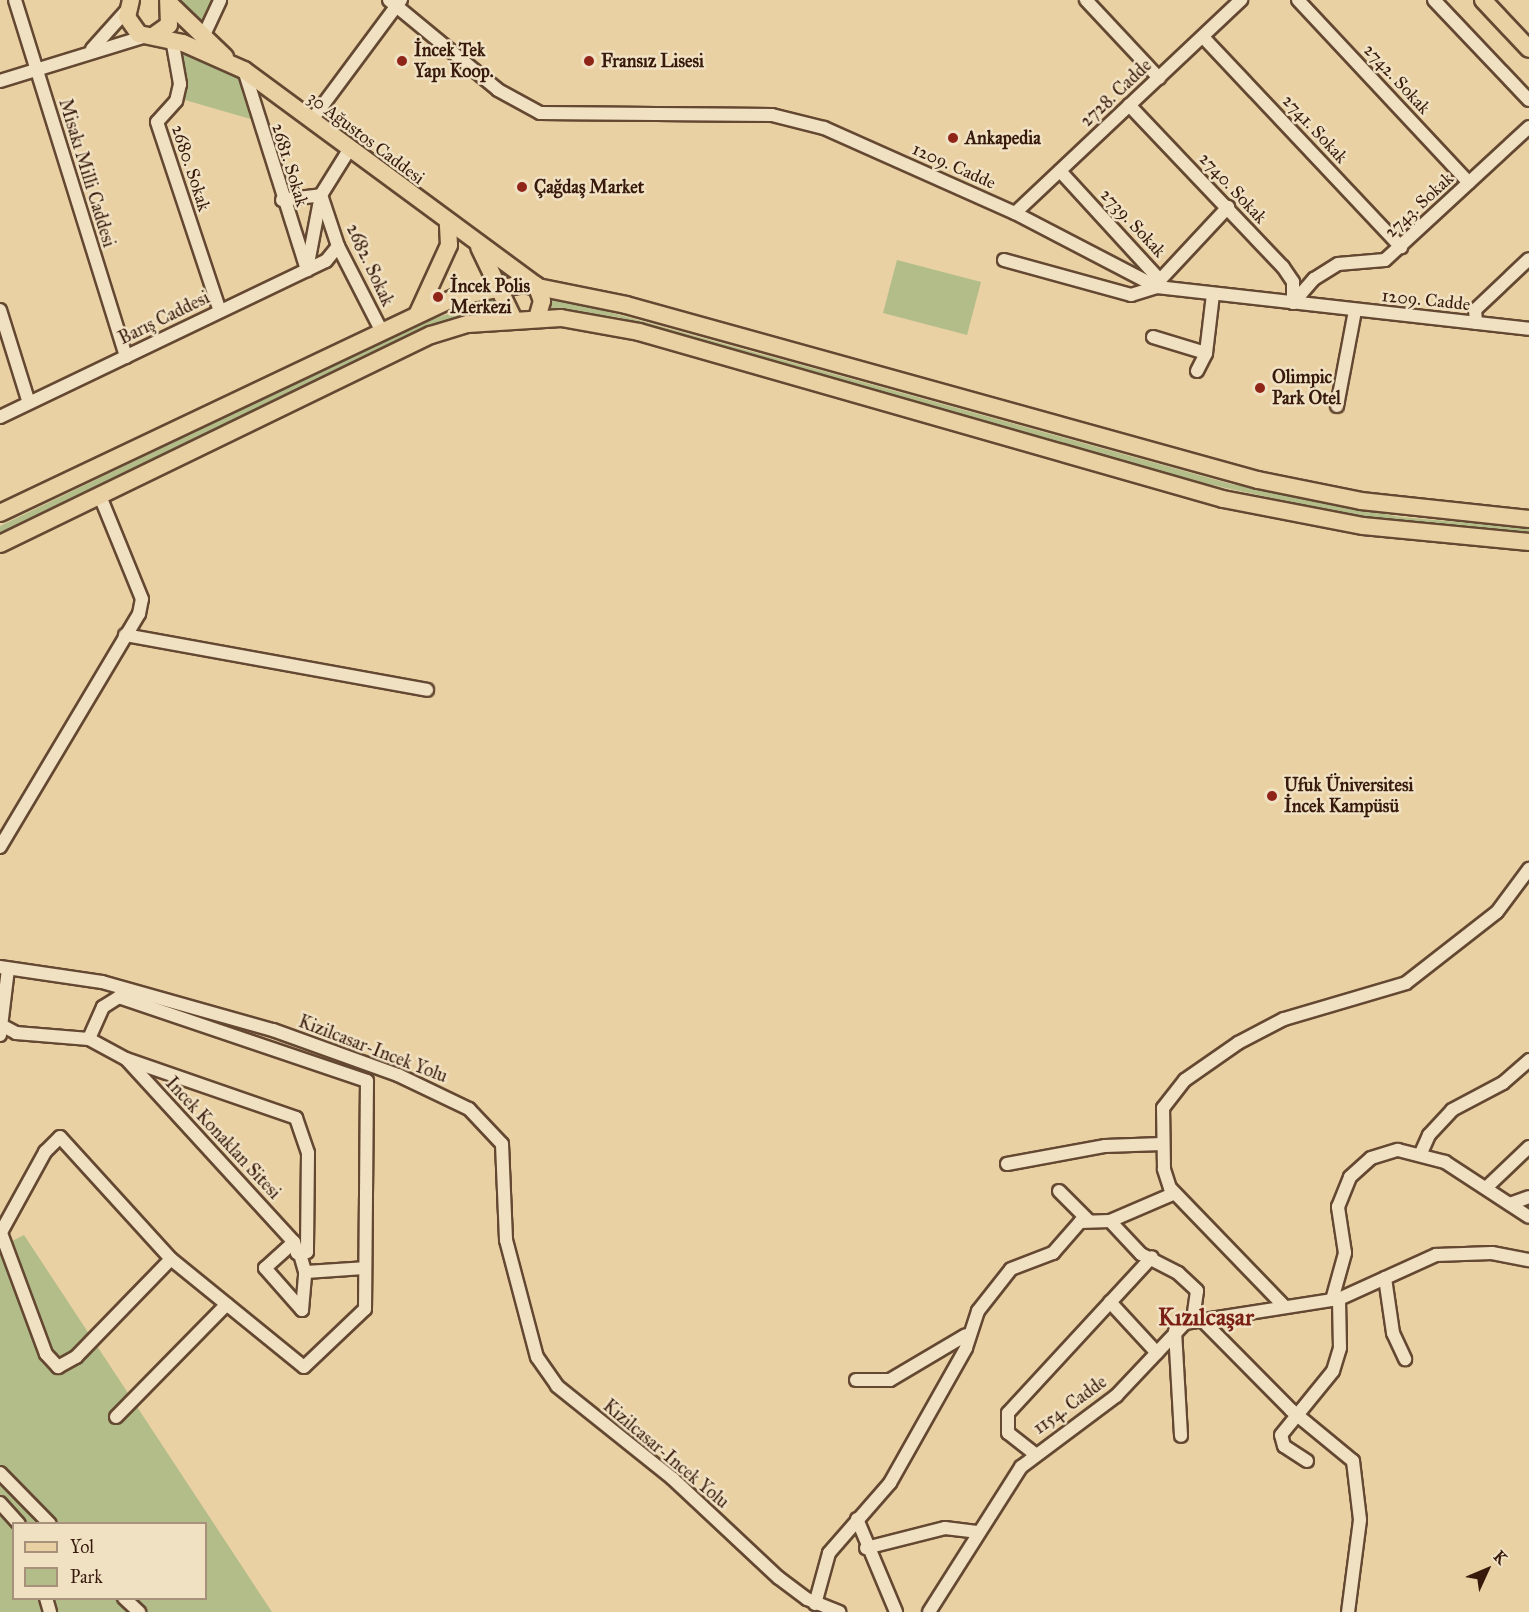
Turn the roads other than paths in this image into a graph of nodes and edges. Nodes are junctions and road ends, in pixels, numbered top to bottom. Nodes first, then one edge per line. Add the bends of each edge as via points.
1 (15, 0) edge
2 (220, 0) edge
3 (1086, 0) edge
4 (1242, 0) edge
5 (1298, 0) edge
6 (1434, 0) edge
7 (1483, 0) edge
8 (169, 2) edge
9 (395, 2) edge
10 (129, 3) edge
11 (204, 35) junction
12 (149, 36) junction
13 (1203, 37) junction
14 (172, 39) junction
15 (92, 49) junction
16 (1529, 49) edge
17 (237, 66) junction
18 (36, 70) junction
19 (1160, 78) junction
20 (0, 81) edge
21 (1529, 100) edge
22 (1129, 105) junction
23 (311, 121) junction
24 (1529, 128) edge
25 (349, 150) junction
26 (1060, 171) junction
27 (1469, 183) junction
28 (321, 195) junction
29 (282, 200) junction
30 (1228, 207) junction
31 (1016, 213) junction
32 (448, 224) junction
33 (338, 246) junction
34 (479, 247) junction
35 (1401, 247) junction
36 (1004, 260) dead end
37 (1529, 260) edge
38 (307, 270) junction
39 (537, 285) junction
40 (498, 287) junction
41 (1156, 287) junction
42 (1213, 294) junction
43 (1293, 303) junction
44 (0, 310) edge
45 (1355, 310) junction
46 (220, 311) junction
47 (417, 315) junction
48 (537, 318) junction
49 (514, 320) junction
50 (1476, 324) junction
51 (1529, 329) edge
52 (382, 332) junction
53 (1153, 337) dead end
54 (1206, 353) junction
55 (126, 357) junction
56 (1197, 370) dead end
57 (29, 403) junction
58 (1337, 406) dead end
59 (0, 417) edge
60 (100, 496) junction
61 (0, 513) edge
62 (1529, 519) edge
63 (1529, 542) edge
64 (0, 544) edge
65 (125, 635) junction
66 (427, 690) dead end
67 (0, 847) edge
68 (1529, 869) edge
69 (4, 968) edge
70 (1, 1031) edge
71 (89, 1039) junction
72 (126, 1059) junction
73 (1529, 1060) edge
74 (1162, 1144) junction
75 (1529, 1147) edge
76 (1421, 1153) junction
77 (1008, 1164) dead end
78 (1487, 1187) junction
79 (1059, 1191) dead end
80 (1173, 1194) junction
81 (1529, 1197) edge
82 (1510, 1204) junction
83 (1529, 1217) edge
84 (1088, 1220) junction
85 (1110, 1221) junction
86 (0, 1233) edge
87 (294, 1242) junction
88 (300, 1254) junction
89 (1152, 1257) junction
90 (171, 1259) junction
91 (1529, 1260) edge
92 (365, 1268) junction
93 (305, 1272) junction
94 (1385, 1278) junction
95 (1335, 1299) junction
96 (1110, 1302) junction
97 (227, 1304) junction
98 (1284, 1306) junction
99 (1197, 1320) junction
100 (1175, 1331) junction
101 (966, 1335) junction
102 (1157, 1353) junction
103 (1405, 1359) dead end
104 (856, 1380) dead end
105 (1298, 1415) junction
106 (116, 1418) dead end
107 (1181, 1437) dead end
108 (1035, 1454) junction
109 (1307, 1461) dead end
110 (0, 1473) edge
111 (0, 1503) edge
112 (857, 1519) junction
113 (17, 1522) edge
114 (48, 1522) edge
115 (979, 1533) junction
116 (866, 1548) junction
117 (125, 1600) edge
118 (815, 1604) junction
119 (139, 1612) edge
120 (839, 1612) edge
121 (896, 1612) edge
122 (929, 1612) edge
123 (1348, 1612) edge

1 - 18 street, Misakı Milli Caddesi
2 - 11 street
3 - 19 street
4 - 13 street, 2728. Cadde
5 - 27 street, 2742. Sokak
6 - 21 street
7 - 16 main road
8 - 11 main road
8 - 12 main road via 169,25
9 - 23 street
9 - 31 street, 1209. Cadde via 498,90 540,113 772,115 824,128
10 - 12 main road via 129,24
10 - 15 street
11 - 17 main road
12 - 14 main road
12 - 15 street
13 - 19 street, 2728. Cadde
13 - 35 street, 2741. Sokak
14 - 17 main road
14 - 46 street, 2680. Sokak via 180,84 176,101 157,122
15 - 18 street
17 - 23 main road, 30 Ağustos Caddesi
17 - 29 street, 2681. Sokak
18 - 20 street
18 - 55 street, Misakı Milli Caddesi
19 - 22 street, 2728. Cadde
22 - 26 street, 2728. Cadde
22 - 30 street, 2740. Sokak
23 - 25 main road, 30 Ağustos Caddesi
24 - 27 street, 2743. Sokak
25 - 28 street
25 - 32 main road, 30 Ağustos Caddesi
26 - 30 street, 2739. Sokak via 1160,280
26 - 31 street, 2728. Cadde
27 - 35 street, 2743. Sokak
28 - 29 street
28 - 33 street, 2682. Sokak
28 - 38 street
29 - 38 street, 2681. Sokak
30 - 43 street, 2740. Sokak via 1293,282
31 - 41 street, 1209. Cadde
32 - 34 main road, 30 Ağustos Caddesi
32 - 47 main road via 449,246
33 - 38 street, Barış Caddesi via 326,261
33 - 52 street, 2682. Sokak
34 - 39 main road, 30 Ağustos Caddesi
34 - 40 main road, 30 Ağustos Caddesi
35 - 43 street, 2743. Sokak via 1385,260 1338,264 1314,279
36 - 41 street via 1131,295
37 - 50 street via 1475,310
38 - 46 street, Barış Caddesi
39 - 40 main road
39 - 48 main road via 542,302
39 - 62 main road via 626,305 1258,480 1372,502
40 - 47 main road via 456,297
40 - 49 main road, 30 Ağustos Caddesi
41 - 42 street, 1209. Cadde
42 - 43 street, 1209. Cadde
42 - 54 street
43 - 45 street, 1209. Cadde
44 - 57 street
45 - 50 street, 1209. Cadde
45 - 58 street
46 - 55 street, Barış Caddesi
47 - 52 main road
48 - 49 main road
48 - 63 main road via 588,321 639,332 1232,501 1412,533
49 - 60 main road via 431,335
50 - 51 street, 1209. Cadde
52 - 61 main road
53 - 54 street
54 - 56 street
55 - 57 street, Barış Caddesi
57 - 59 street, Barış Caddesi
60 - 64 main road
60 - 65 street via 142,599
65 - 66 street
65 - 67 street
68 - 74 street via 1497,912 1406,983 1284,1019 1238,1043 1185,1080 1163,1108
69 - 70 street
69 - 118 street, Kizilcasar-Incek Yolu via 102,982 273,1030 398,1075 469,1109 502,1144 506,1240 537,1357 557,1386
70 - 71 street
71 - 72 street
71 - 92 street via 103,1007 119,997 367,1081
72 - 87 street, Incek Konaklan Sitesi
72 - 88 street via 251,1099 300,1122 308,1153 307,1252
73 - 76 street via 1503,1083 1452,1110 1429,1135
74 - 77 street via 1105,1146
74 - 80 street via 1165,1176
75 - 78 street
76 - 78 street
76 - 95 street via 1384,1152 1361,1163 1350,1177 1338,1207 1345,1253
78 - 82 street
79 - 84 street
80 - 85 street
80 - 98 street
81 - 82 street
82 - 83 street
84 - 85 street
84 - 101 street via 1074,1226 1053,1253 1011,1269 993,1288
85 - 89 street via 1136,1250
86 - 90 street via 45,1152 60,1137
86 - 90 street via 46,1354 58,1367 76,1357
87 - 88 street, Incek Konaklan Sitesi
87 - 93 street via 265,1268 302,1310
88 - 93 street, Incek Konaklan Sitesi
89 - 96 street
89 - 99 street via 1197,1291
90 - 97 street
91 - 94 street, 1154. Cadde via 1492,1253 1436,1255
92 - 93 street
92 - 97 street via 365,1309 304,1367
94 - 95 street, 1154. Cadde
94 - 103 street via 1393,1333
95 - 98 street, 1154. Cadde
95 - 105 street via 1338,1358 1314,1400
96 - 102 street
96 - 108 street via 1008,1413 1008,1433
97 - 106 street
98 - 99 street, 1154. Cadde
99 - 100 street, 1154. Cadde
99 - 105 street
100 - 102 street, 1154. Cadde
100 - 107 street
101 - 104 street via 890,1380
101 - 112 street via 966,1348 890,1483
102 - 108 street, 1154. Cadde via 1116,1396
105 - 109 street via 1282,1430 1281,1441
105 - 123 street via 1347,1453 1357,1474 1360,1521
108 - 115 street, 1154. Cadde
110 - 114 street
111 - 113 street
112 - 116 street
112 - 118 street via 829,1553
115 - 116 street via 945,1528
115 - 122 street, 1154. Cadde
116 - 121 street via 893,1594
117 - 119 street
118 - 120 street, Kizilcasar-Incek Yolu

